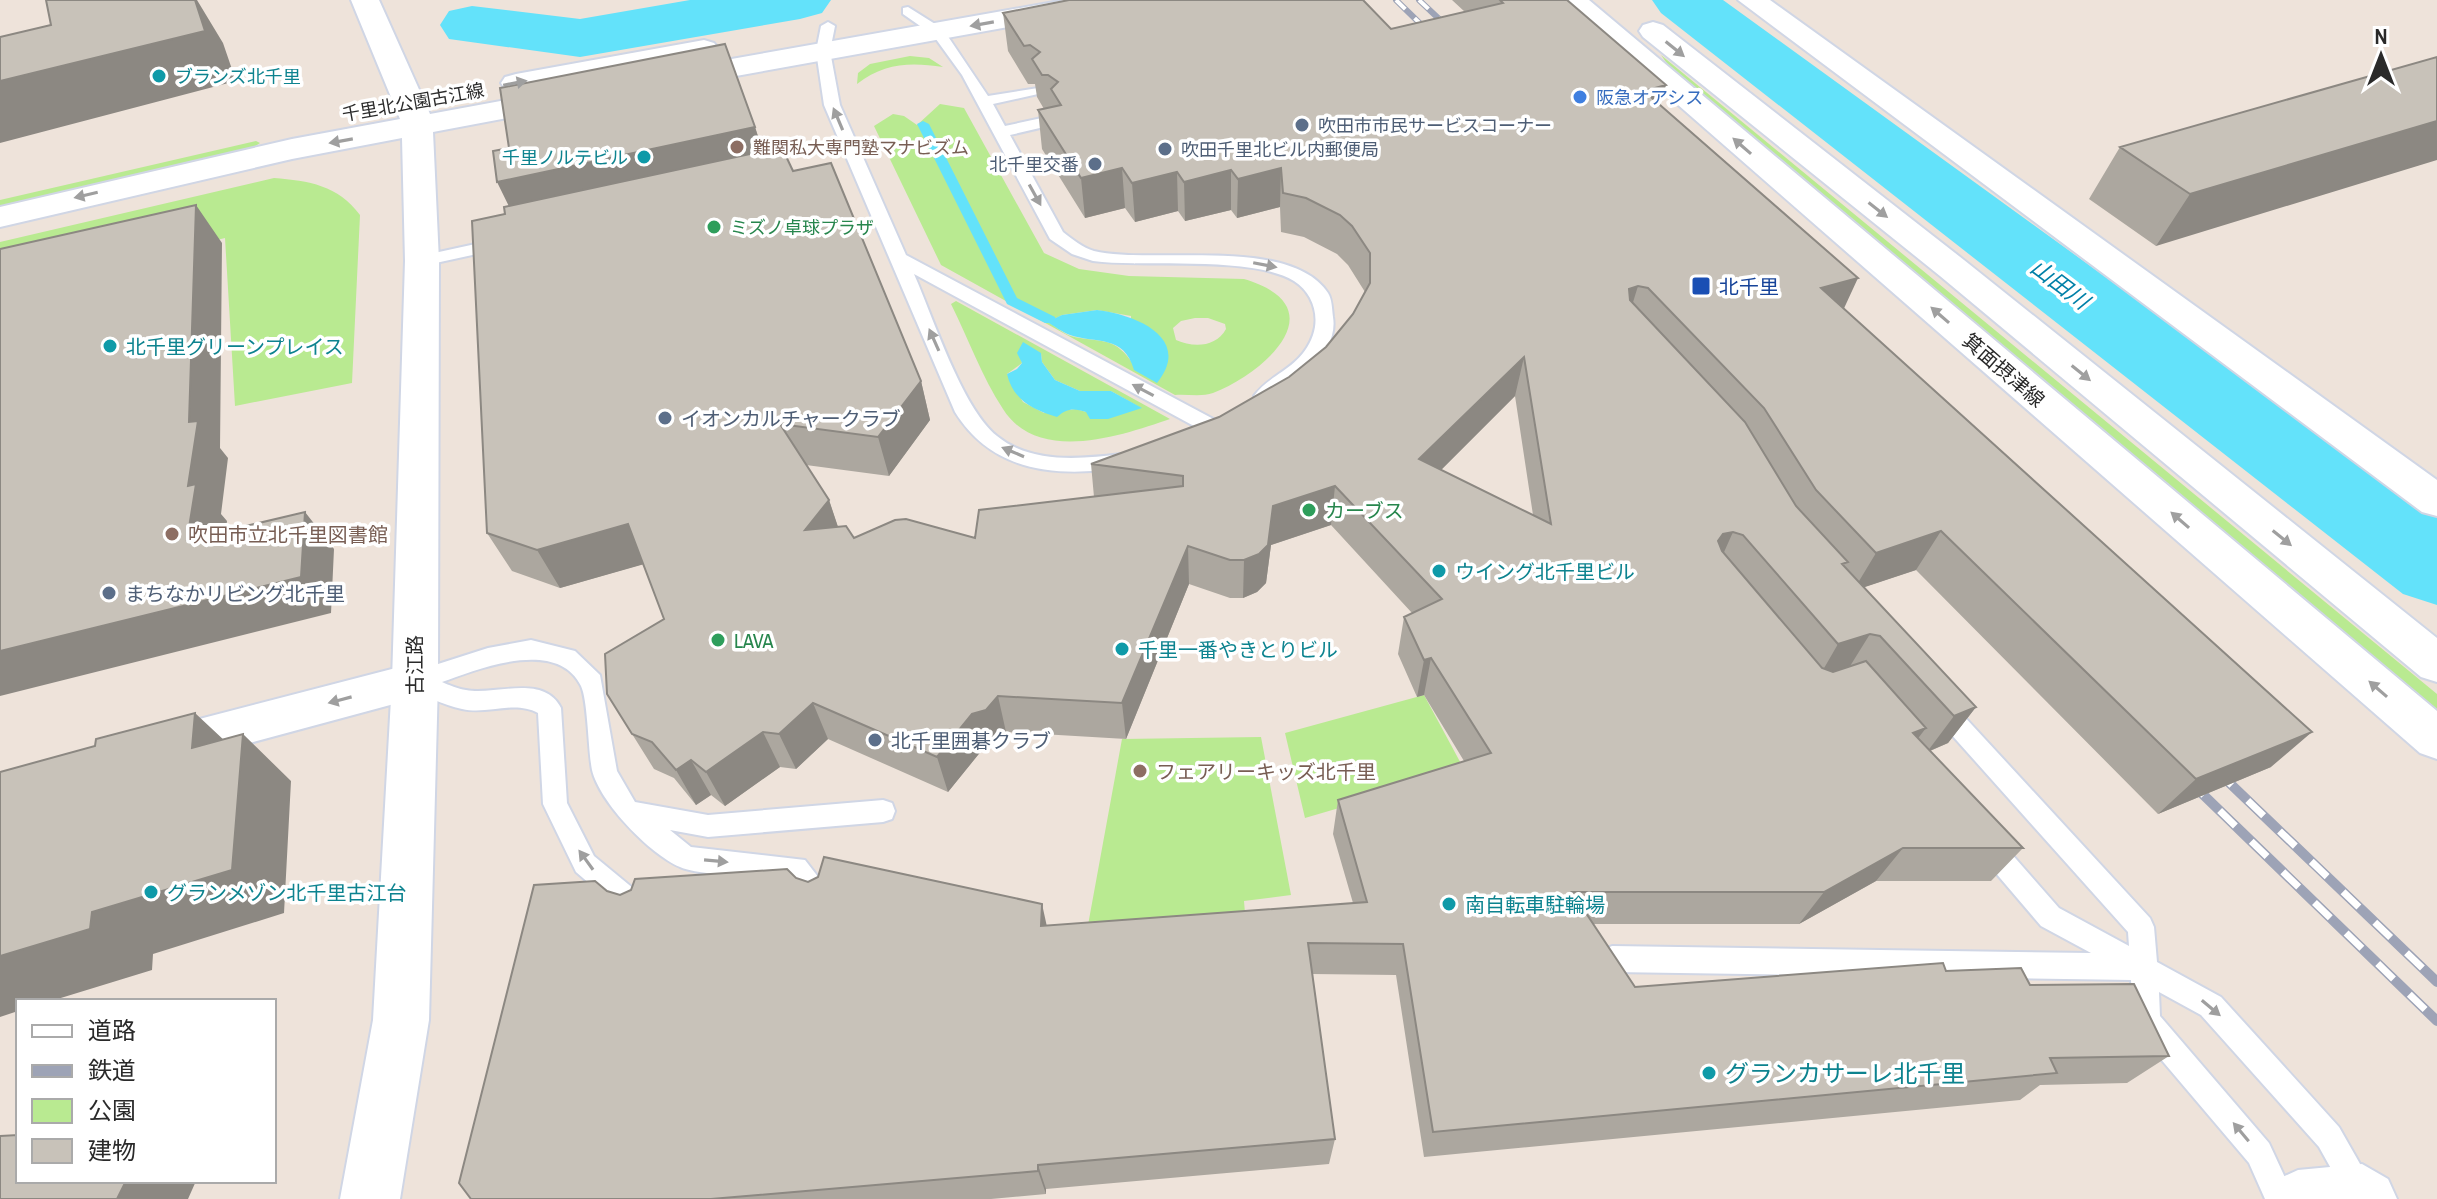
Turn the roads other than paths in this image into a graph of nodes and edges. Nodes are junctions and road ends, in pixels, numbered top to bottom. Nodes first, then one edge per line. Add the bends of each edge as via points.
1 (365, 0) edge
2 (972, 0) edge
3 (1113, 0) edge
4 (1572, 0) edge
5 (1614, 0) edge
6 (1752, 0) edge
7 (908, 11) junction
8 (938, 32) junction
9 (825, 39) junction
10 (1033, 91) edge
11 (984, 101) junction
12 (1047, 114) edge
13 (414, 115) junction
14 (996, 125) junction
15 (0, 189) edge
16 (0, 217) edge
17 (516, 240) edge
18 (898, 258) junction
19 (422, 261) junction
20 (1247, 406) edge
21 (1186, 439) edge
22 (1147, 454) edge
23 (2437, 501) edge
24 (2437, 664) edge
25 (415, 681) junction
26 (1927, 691) edge
27 (2437, 739) edge
28 (122, 759) edge
29 (627, 811) junction
30 (883, 811) dead end
31 (1971, 826) edge
32 (823, 900) edge
33 (643, 912) edge
34 (1612, 959) edge
35 (2145, 967) junction
36 (2365, 1196) edge
37 (370, 1199) edge
38 (2280, 1199) edge
39 (2298, 1199) edge

1 - 13 street
2 - 7 street
3 -> 8 street
27 -> 4 street, 箕面摂津線
5 -> 24 street
6 - 23 street
7 - 8 lane
7 - 9 street
8 - 9 street
8 - 11 lane
9 - 13 street, 千里北公園古江線
18 -> 9 lane via 851,165 832,105
10 - 11 lane
11 - 14 lane
12 - 14 lane
13 - 15 street, 千里北公園古江線 via 276,127
13 -> 16 street, 千里北公園古江線
13 - 19 street, 古江路
14 -> 20 lane via 1056,235 1070,247 1124,260 1275,266 1317,292 1326,315 1323,341 1271,392
17 - 19 lane
21 -> 18 lane via 1218,424
22 -> 18 lane via 1075,467 1029,459 991,442 965,412
19 - 25 street, 古江路
25 -> 28 street
25 - 29 lane via 531,649 567,657 592,682 605,773
33 -> 25 lane via 585,864 555,804 549,708 527,696 463,700
25 - 37 street, 古江路 via 401,1020
26 - 35 lane via 2141,927
29 - 30 lane via 708,826
29 -> 32 lane via 686,858 796,868
31 - 35 lane via 2050,917
34 - 35 lane
35 -> 36 lane via 2211,1006 2329,1137
38 -> 35 lane via 2259,1153 2147,1021
36 - 39 street

